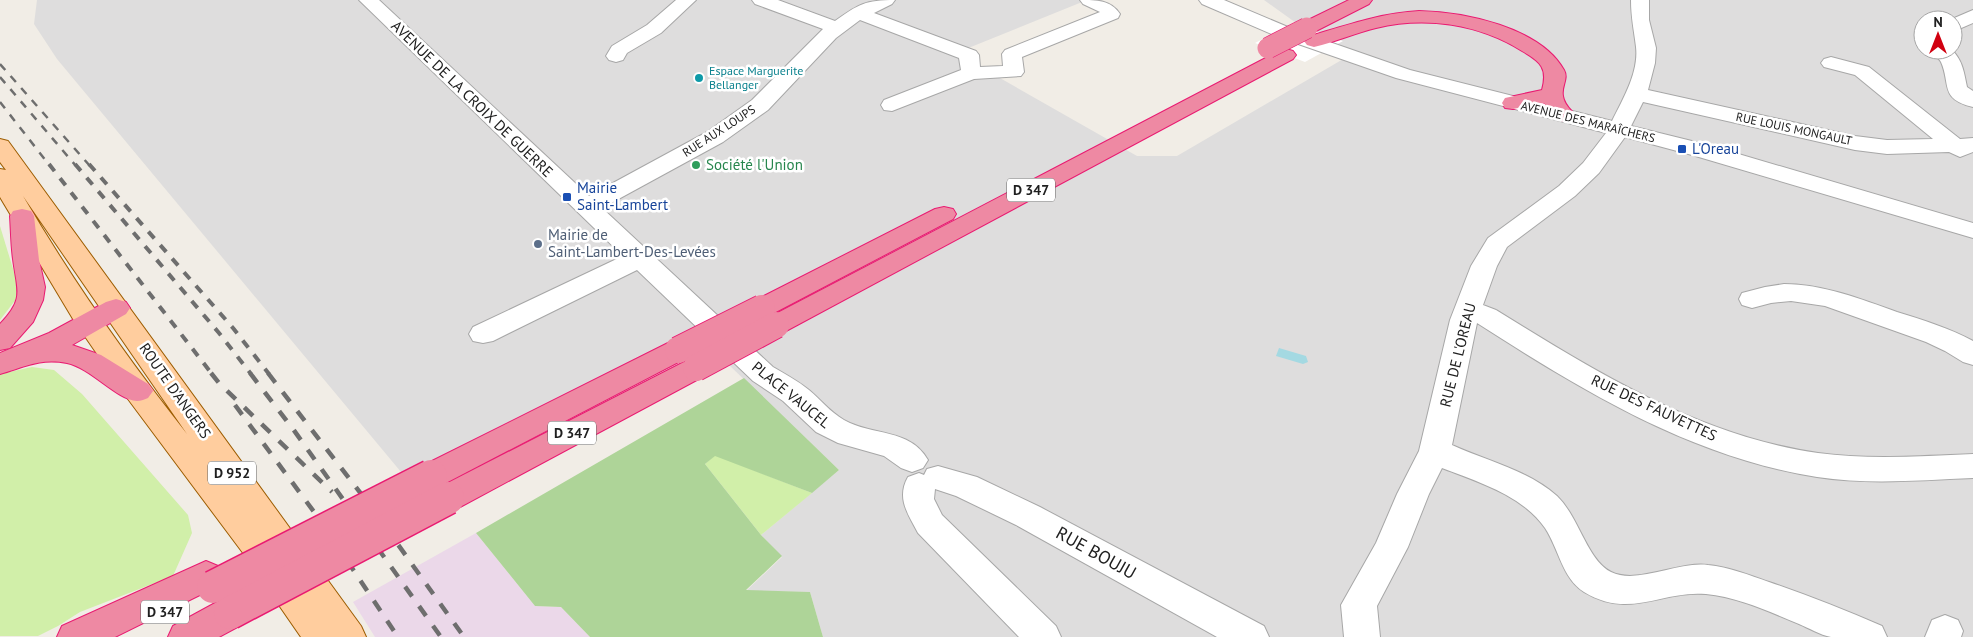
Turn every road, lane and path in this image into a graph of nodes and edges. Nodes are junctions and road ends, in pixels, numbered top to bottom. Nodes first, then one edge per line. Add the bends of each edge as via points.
1 (370, 0) edge
2 (687, 0) edge
3 (761, 0) edge
4 (886, 0) edge
5 (1089, 0) edge
6 (1208, 0) edge
7 (1362, 0) edge
8 (1640, 0) edge
9 (1388, 3) dead end
10 (858, 14) junction
11 (837, 28) junction
12 (1319, 35) junction
13 (616, 56) dead end
14 (1951, 60) edge
15 (1831, 63) dead end
16 (970, 64) junction
17 (1552, 93) junction
18 (1636, 94) junction
19 (1973, 101) edge
20 (1514, 103) junction
21 (892, 105) dead end
22 (1564, 115) junction
23 (1619, 129) junction
24 (1964, 145) edge
25 (0, 146) edge
26 (1973, 160) edge
27 (0, 176) edge
28 (585, 207) junction
29 (22, 216) junction
30 (1973, 231) edge
31 (640, 258) junction
32 (1752, 299) dead end
33 (1469, 309) junction
34 (98, 316) junction
35 (706, 322) joint
36 (483, 334) dead end
37 (0, 341) edge
38 (0, 345) edge
39 (28, 354) junction
40 (1973, 355) edge
41 (0, 364) edge
42 (138, 391) junction
43 (1435, 450) junction
44 (1973, 466) edge
45 (923, 475) junction
46 (440, 487) junction
47 (216, 592) junction
48 (1360, 621) edge
49 (75, 637) edge
50 (117, 637) edge
51 (186, 637) edge
52 (196, 637) edge
53 (321, 637) edge
54 (348, 637) edge
55 (1043, 637) edge
56 (1251, 637) edge
57 (1869, 637) edge

1 - 28 street, AVENUE DE LA CROIX DE GUERRE
2 - 13 street
3 - 11 street
4 - 10 street, RUE AUX LOUPS
5 - 16 street via 1108,9 1111,14 1012,54 1014,72
6 - 20 street, AVENUE DES MARAÎCHERS via 1354,58
7 - 12 highway, D 347
8 - 18 street, RUE DE L'OREAU via 1646,48
9 - 12 highway, D 347
10 - 11 street, RUE AUX LOUPS
10 - 16 street
11 - 28 street, RUE AUX LOUPS via 760,105 715,138
12 - 17 highway via 1406,17 1453,19 1476,24 1518,40 1550,63 1556,75
12 - 46 highway, D 347, bridge via 1277,51
14 - 19 street via 1957,90
15 - 24 street via 1862,71
16 - 21 street
17 - 20 highway
17 - 22 highway
18 - 23 street, RUE DE L'OREAU
18 - 24 street, RUE LOUIS MONGAULT via 1855,143
20 - 22 street, AVENUE DES MARAÎCHERS
22 - 23 street, AVENUE DES MARAÎCHERS
23 - 30 street, AVENUE DES MARAÎCHERS via 1775,171
23 - 33 street, RUE DE L'OREAU via 1591,168 1567,191 1497,243 1484,266
24 - 26 street
25 - 34 main road, ROUTE D'ANGERS / D 952
27 - 29 main road, ROUTE D'ANGERS / D 952
28 - 31 street, AVENUE DE LA CROIX DE GUERRE
29 - 34 main road, ROUTE D'ANGERS / D 952 via 42,252
29 - 37 highway via 32,287 30,300 23,316
31 - 35 street, AVENUE DE LA CROIX DE GUERRE
31 - 36 street
32 - 40 street via 1781,292 1826,298 1951,341
33 - 43 street, RUE DE L'OREAU
33 - 44 street, RUE DES FAUVETTES via 1613,392 1726,442 1818,465 1865,468
34 - 38 highway via 42,328
34 - 39 highway
34 - 42 main road, ROUTE D'ANGERS / D 952
34 - 54 main road, ROUTE D'ANGERS / D 952
35 - 45 street, PLACE VAUCEL via 762,374 798,398 828,426 900,449
39 - 41 highway
39 - 42 highway via 75,354
42 - 53 main road, ROUTE D'ANGERS / D 952 via 263,553
43 - 48 street, RUE DE L'OREAU
43 - 57 street via 1520,487 1535,498 1556,517 1574,557 1588,576 1608,586 1631,591 1687,579 1706,579 1748,589
45 - 55 street via 918,499 930,524
45 - 56 street, RUE BOUJU via 966,486 1028,516
46 - 47 highway, D 347, bridge
46 - 47 highway, D 347, bridge via 286,550
47 - 49 highway via 113,622
47 - 50 highway, D 347
47 - 51 highway, D 347
47 - 52 highway

